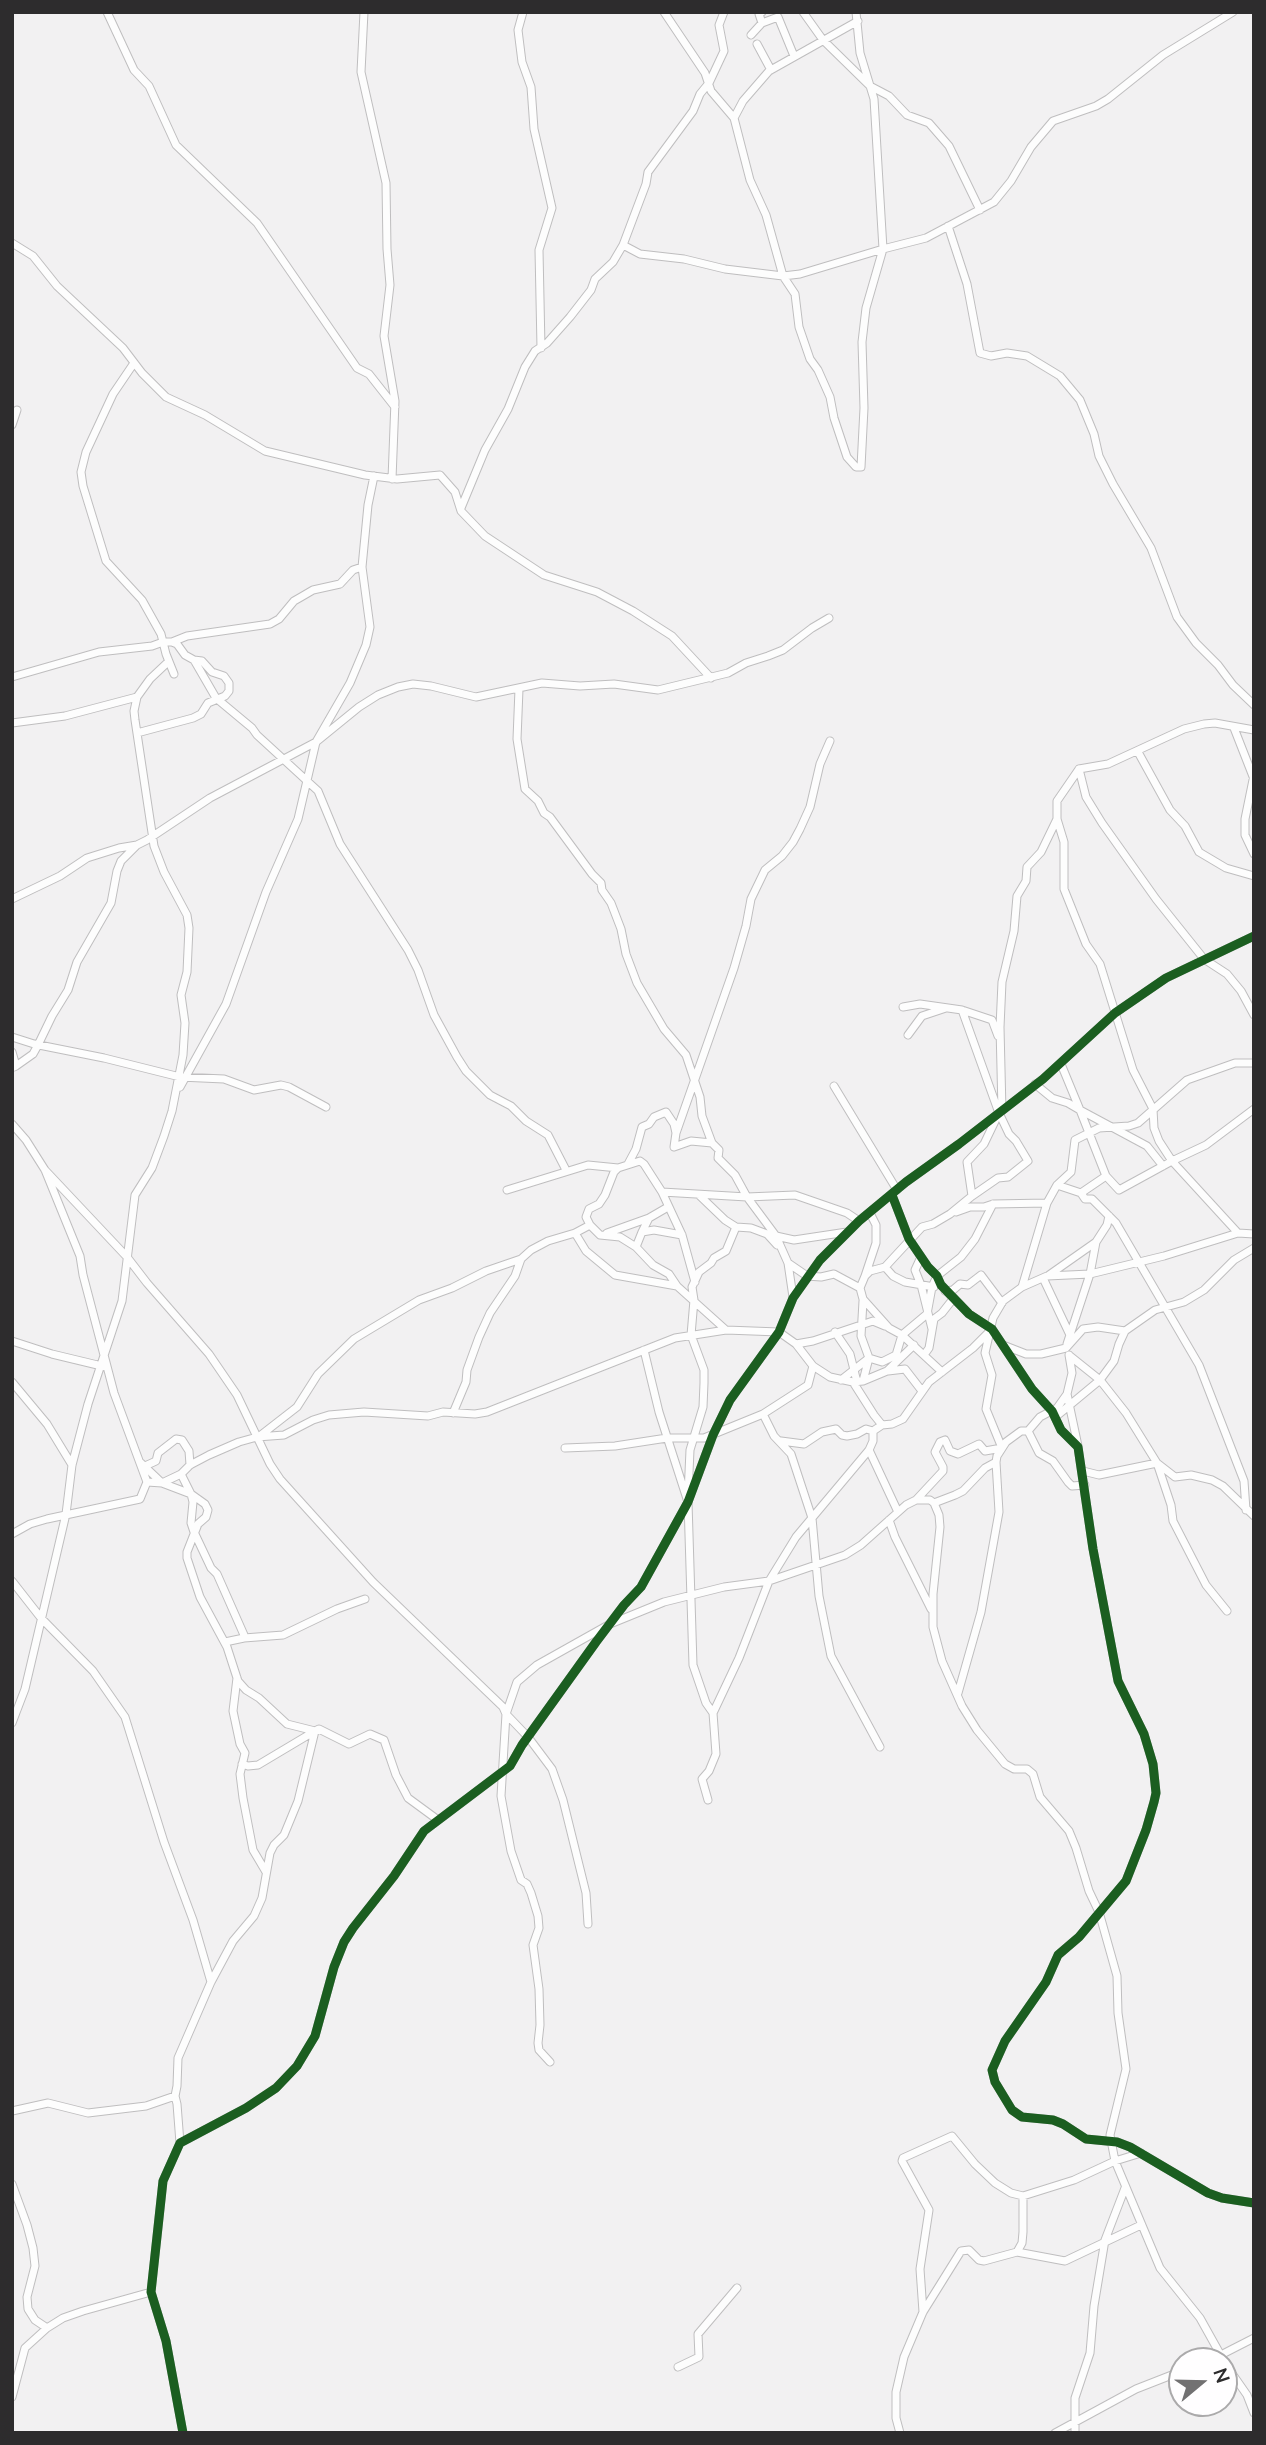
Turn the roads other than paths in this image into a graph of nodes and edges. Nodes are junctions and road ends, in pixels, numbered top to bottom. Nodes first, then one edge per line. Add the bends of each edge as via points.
1 (107, 12) edge
2 (364, 12) edge
3 (523, 12) edge
4 (664, 12) edge
5 (724, 12) edge
6 (762, 12) edge
7 (803, 12) edge
8 (1233, 12) edge
9 (857, 17) edge
10 (762, 23) junction
11 (751, 35) dead end
12 (823, 40) junction
13 (757, 44) dead end
14 (794, 55) junction
15 (771, 70) junction
16 (709, 83) junction
17 (870, 86) junction
18 (734, 118) junction
19 (980, 210) junction
20 (948, 226) junction
21 (12, 243) edge
22 (624, 246) junction
23 (883, 249) junction
24 (783, 276) junction
25 (541, 348) junction
26 (134, 363) junction
27 (394, 407) junction
28 (17, 410) dead end
29 (12, 425) edge
30 (374, 476) junction
31 (392, 479) junction
32 (461, 509) junction
33 (362, 567) junction
34 (829, 618) dead end
35 (163, 642) junction
36 (172, 642) junction
37 (194, 660) junction
38 (168, 662) junction
39 (174, 674) dead end
40 (12, 677) edge
41 (711, 678) junction
42 (519, 690) junction
43 (137, 697) junction
44 (216, 698) junction
45 (1254, 705) edge
46 (12, 723) edge
47 (1234, 728) junction
48 (1254, 730) edge
49 (137, 733) junction
50 (830, 741) dead end
51 (316, 742) junction
52 (1138, 752) junction
53 (284, 759) junction
54 (1079, 769) junction
55 (1254, 777) edge
56 (306, 780) junction
57 (1057, 819) junction
58 (153, 836) junction
59 (136, 845) junction
60 (1254, 854) edge
61 (1254, 876) edge
62 (12, 899) edge
63 (1254, 936) edge
64 (1204, 959) junction
65 (903, 1007) dead end
66 (949, 1007) junction
67 (962, 1010) junction
68 (1115, 1013) junction
69 (1254, 1016) edge
70 (908, 1035) dead end
71 (12, 1037) edge
72 (38, 1045) junction
73 (1002, 1045) junction
74 (12, 1052) edge
75 (1254, 1063) edge
76 (1061, 1064) junction
77 (14, 1067) edge
78 (183, 1078) junction
79 (695, 1083) junction
80 (1035, 1084) junction
81 (834, 1086) dead end
82 (327, 1107) dead end
83 (1153, 1109) junction
84 (1254, 1109) edge
85 (1080, 1110) junction
86 (1000, 1112) junction
87 (12, 1124) edge
88 (1114, 1128) junction
89 (676, 1133) junction
90 (1090, 1133) junction
91 (712, 1143) junction
92 (1172, 1161) junction
93 (1163, 1166) junction
94 (622, 1167) junction
95 (45, 1170) junction
96 (566, 1170) junction
97 (1106, 1176) junction
98 (1057, 1185) junction
99 (507, 1190) dead end
100 (662, 1192) junction
101 (895, 1192) junction
102 (1081, 1192) junction
103 (698, 1194) junction
104 (972, 1196) junction
105 (747, 1197) junction
106 (1047, 1203) junction
107 (993, 1204) junction
108 (668, 1207) junction
109 (870, 1213) junction
110 (950, 1214) junction
111 (1109, 1216) junction
112 (649, 1218) junction
113 (859, 1221) junction
114 (590, 1225) junction
115 (736, 1227) junction
116 (850, 1230) junction
117 (642, 1232) junction
118 (575, 1233) junction
119 (1238, 1233) junction
120 (1254, 1234) edge
121 (600, 1235) junction
122 (682, 1235) junction
123 (776, 1236) junction
124 (909, 1239) junction
125 (1096, 1242) junction
126 (779, 1246) junction
127 (636, 1247) junction
128 (1254, 1248) edge
129 (127, 1257) junction
130 (921, 1257) junction
131 (521, 1259) junction
132 (1139, 1261) junction
133 (788, 1263) junction
134 (885, 1267) junction
135 (1090, 1274) junction
136 (807, 1276) junction
137 (865, 1276) junction
138 (937, 1276) junction
139 (1045, 1277) junction
140 (695, 1282) junction
141 (921, 1285) junction
142 (677, 1286) junction
143 (932, 1286) junction
144 (1022, 1287) junction
145 (860, 1288) junction
146 (947, 1292) junction
147 (793, 1298) junction
148 (863, 1299) junction
149 (953, 1299) junction
150 (694, 1300) junction
151 (1002, 1303) junction
152 (1164, 1307) junction
153 (926, 1314) junction
154 (862, 1326) junction
155 (889, 1328) junction
156 (932, 1329) junction
157 (992, 1329) junction
158 (726, 1330) junction
159 (1125, 1331) junction
160 (779, 1332) junction
161 (835, 1332) junction
162 (691, 1335) junction
163 (902, 1335) junction
164 (1070, 1335) junction
165 (12, 1341) edge
166 (796, 1344) junction
167 (914, 1345) junction
168 (1002, 1345) junction
169 (1066, 1348) junction
170 (644, 1350) junction
171 (924, 1355) junction
172 (1070, 1356) junction
173 (869, 1358) junction
174 (104, 1363) junction
175 (813, 1366) junction
176 (856, 1368) junction
177 (887, 1371) junction
178 (942, 1371) junction
179 (841, 1380) junction
180 (1100, 1380) junction
181 (12, 1382) edge
182 (858, 1382) junction
183 (922, 1391) junction
184 (1067, 1394) junction
185 (1069, 1406) junction
186 (1052, 1410) junction
187 (453, 1413) junction
188 (763, 1415) junction
189 (882, 1424) junction
190 (873, 1431) junction
191 (1028, 1431) junction
192 (713, 1435) junction
193 (257, 1437) junction
194 (667, 1438) junction
195 (694, 1439) junction
196 (780, 1440) junction
197 (1078, 1447) junction
198 (565, 1448) dead end
199 (1002, 1448) junction
200 (869, 1450) junction
201 (996, 1462) junction
202 (1157, 1463) junction
203 (143, 1464) junction
204 (72, 1465) junction
205 (190, 1465) junction
206 (1083, 1471) junction
207 (181, 1474) junction
208 (147, 1482) junction
209 (162, 1483) junction
210 (1085, 1485) junction
211 (191, 1494) junction
212 (916, 1500) junction
213 (688, 1502) junction
214 (934, 1503) junction
215 (1246, 1510) junction
216 (898, 1512) junction
217 (66, 1514) junction
218 (1254, 1516) edge
219 (811, 1518) junction
220 (889, 1520) junction
221 (194, 1532) junction
222 (12, 1534) edge
223 (817, 1563) junction
224 (12, 1581) edge
225 (769, 1581) junction
226 (690, 1595) junction
227 (365, 1599) dead end
228 (1227, 1611) dead end
229 (933, 1613) junction
230 (41, 1618) junction
231 (610, 1624) junction
232 (244, 1638) junction
233 (225, 1642) junction
234 (237, 1675) junction
235 (957, 1693) junction
236 (713, 1713) junction
237 (506, 1714) junction
238 (12, 1723) edge
239 (316, 1731) junction
240 (528, 1737) junction
241 (880, 1747) dead end
242 (242, 1764) junction
243 (504, 1773) junction
244 (708, 1800) dead end
245 (438, 1820) junction
246 (267, 1876) junction
247 (1099, 1912) junction
248 (588, 1924) dead end
249 (211, 1982) junction
250 (550, 2062) dead end
251 (175, 2096) junction
252 (12, 2111) edge
253 (1110, 2142) junction
254 (180, 2143) junction
255 (1141, 2153) junction
256 (1115, 2161) junction
257 (12, 2184) edge
258 (1125, 2188) junction
259 (1023, 2196) junction
260 (1254, 2203) edge
261 (1141, 2225) junction
262 (1105, 2240) junction
263 (1017, 2252) junction
264 (737, 2288) dead end
265 (151, 2292) junction
266 (923, 2312) junction
267 (47, 2328) junction
268 (1254, 2338) edge
269 (1216, 2347) edge
270 (1238, 2349) edge
271 (678, 2367) dead end
272 (1168, 2376) edge
273 (1238, 2382) edge
274 (12, 2397) edge
275 (1254, 2413) edge
276 (1074, 2422) junction
277 (183, 2433) edge
278 (900, 2433) edge
279 (1055, 2433) edge
280 (1075, 2433) edge

1 - 27 street via 176,145 257,223 357,368 369,374
2 - 27 street via 361,72 386,183 390,285 384,336
3 - 25 street via 518,30 522,62 531,87 534,129 552,208 539,250
4 - 16 street
5 - 16 street via 719,25 724,51
6 - 10 street
7 - 12 street
8 - 19 street via 1163,55 1108,99 1053,121 994,202
9 - 12 street
9 - 17 street via 860,53
10 - 11 street
10 - 14 street via 778,17
12 - 14 street
12 - 17 street
13 - 15 street
14 - 15 street
15 - 18 street
16 - 18 street
16 - 22 street via 648,172
17 - 19 street via 889,96 907,115 929,123 949,146
17 - 23 street
18 - 24 street
19 - 20 street
20 - 23 street via 926,239
20 - 45 street via 967,284 980,353 1027,356 1060,376 1080,400 1100,456 1151,548 1178,617
21 - 26 street via 33,256
22 - 24 street via 640,254
22 - 25 street
23 - 24 street
23 - 24 street via 866,308 862,342 861,467 847,457 830,397 799,327 795,294
25 - 32 street via 525,367
26 - 30 street via 166,397 264,450
26 - 35 street via 113,394 86,452 83,486 106,561 142,600
27 - 31 street
28 - 29 street
30 - 31 street
30 - 33 street
31 - 32 street via 440,475 455,492
32 - 41 street via 485,536 531,569 621,603 672,636
33 - 36 street via 340,584 313,590 294,601 270,624
33 - 51 street via 370,627 366,645
34 - 41 street via 783,650
35 - 36 street
35 - 38 street
35 - 40 street via 99,652
36 - 37 street
37 - 44 street
37 - 44 street via 202,661 229,683 225,696
38 - 39 street
38 - 43 street
41 - 42 street via 658,691 559,683
42 - 51 street via 476,697 431,685 398,687 359,707
42 - 79 street via 517,738 525,789 601,883 637,983 686,1055
43 - 46 street via 65,716
43 - 49 street
44 - 49 street via 193,718
44 - 53 street
47 - 48 street
47 - 52 street via 1203,724
47 - 55 street
49 - 58 street
50 - 79 street via 800,829 782,856 765,870 751,898 734,968
51 - 53 street
51 - 56 street
52 - 54 street
52 - 61 street via 1199,852 1226,868
53 - 56 street
53 - 58 street via 210,798
54 - 57 street via 1057,801
54 - 64 street via 1086,797 1102,823
55 - 60 street via 1245,819 1245,835
56 - 78 street via 298,819 226,1004
56 - 96 street via 318,791 340,844 408,950 457,1057 490,1095 548,1135
57 - 68 street via 1064,842 1064,889 1086,944 1100,964
57 - 73 street via 1041,852 1027,867 1026,881 1017,896 1002,982
58 - 59 street
58 - 78 street via 189,928 181,995
59 - 62 street via 87,858
59 - 72 street via 121,860 111,903 80,955 68,990
63 - 64 street
64 - 68 street via 1150,987
64 - 69 street via 1227,974
65 - 66 street
66 - 67 street
66 - 70 street via 922,1016
67 - 73 street via 992,1020
67 - 86 street
68 - 76 street
68 - 83 street via 1133,1069
71 - 72 street
72 - 77 street
72 - 78 street
73 - 86 street
74 - 77 street
75 - 83 street via 1235,1063 1187,1080
76 - 80 street
76 - 85 street
78 - 82 street via 224,1079 254,1090 281,1085
78 - 129 street via 156,1158 135,1195
79 - 89 street
79 - 91 street
80 - 85 street
80 - 86 street
81 - 101 street
83 - 88 street via 1138,1123
83 - 92 street via 1154,1128
84 - 92 street via 1206,1145
85 - 88 street
85 - 90 street
86 - 101 street
86 - 104 street via 984,1144 967,1162
86 - 104 street via 1028,1161
87 - 95 street
88 - 90 street
88 - 93 street via 1147,1146
89 - 91 street via 674,1147 691,1141
89 - 94 street via 666,1112 654,1117 642,1127 636,1149
90 - 97 street
90 - 98 street via 1075,1140 1071,1172
91 - 105 street
92 - 93 street
92 - 119 street
93 - 97 street via 1119,1190
94 - 96 street via 588,1165
94 - 100 street via 640,1161
94 - 114 street via 614,1172 599,1204 589,1209
95 - 129 street
95 - 174 street via 80,1256
96 - 99 street
97 - 102 street
98 - 102 street
98 - 106 street
100 - 103 street
100 - 108 street
101 - 109 street
101 - 124 street
102 - 111 street
103 - 105 street
103 - 115 street
104 - 110 street
105 - 113 street via 794,1195
105 - 123 street
106 - 107 street
106 - 144 street
107 - 110 street
107 - 138 street via 961,1257
108 - 112 street
108 - 122 street
109 - 113 street
109 - 137 street via 876,1225 876,1243
110 - 124 street
111 - 125 street
111 - 132 street
112 - 117 street
112 - 121 street
113 - 116 street
114 - 118 street
114 - 121 street
115 - 126 street via 767,1234
115 - 140 street via 726,1251 703,1268
116 - 123 street via 794,1240
116 - 136 street
117 - 122 street
117 - 127 street
118 - 131 street via 548,1241
118 - 142 street via 586,1251 615,1275
119 - 120 street
119 - 132 street
121 - 127 street via 620,1237
122 - 140 street
123 - 126 street
124 - 130 street
124 - 134 street
125 - 135 street
125 - 139 street
126 - 133 street
127 - 142 street
128 - 152 street via 1234,1260 1204,1290
129 - 174 street via 122,1301
129 - 193 street via 209,1354 237,1395
130 - 138 street
130 - 141 street via 915,1270
131 - 187 street via 479,1337
131 - 193 street via 419,1300 354,1339 318,1374 297,1407
132 - 135 street
132 - 152 street
133 - 136 street
133 - 147 street
134 - 137 street
134 - 141 street via 893,1276
135 - 139 street
135 - 164 street
136 - 145 street via 834,1274
136 - 147 street
137 - 145 street
138 - 143 street
138 - 146 street
139 - 144 street
139 - 164 street
140 - 150 street
141 - 143 street
141 - 153 street
142 - 150 street
143 - 146 street
143 - 153 street
144 - 151 street
145 - 148 street
146 - 149 street
146 - 151 street via 981,1275
147 - 160 street
148 - 154 street
148 - 155 street
149 - 156 street via 934,1319
149 - 157 street
150 - 158 street
150 - 162 street
151 - 157 street
152 - 159 street
152 - 215 street via 1199,1365 1244,1481
153 - 156 street
153 - 163 street
154 - 155 street via 873,1321
154 - 161 street
154 - 173 street
155 - 163 street
156 - 171 street
157 - 168 street
157 - 178 street
157 - 199 street via 985,1353 992,1375 986,1409
158 - 160 street
158 - 162 street
159 - 169 street via 1098,1326 1083,1329
159 - 180 street via 1114,1361
160 - 166 street
160 - 192 street via 730,1400
161 - 166 street
161 - 176 street
162 - 170 street
162 - 195 street via 704,1370 703,1407
163 - 167 street
163 - 173 street via 897,1355 882,1362
164 - 169 street
165 - 174 street
166 - 175 street
167 - 171 street
167 - 177 street
168 - 169 street via 1026,1354
168 - 186 street via 1032,1390
169 - 172 street
170 - 187 street via 487,1412
170 - 194 street
171 - 178 street
172 - 180 street
172 - 184 street
173 - 176 street
173 - 182 street
174 - 203 street
174 - 204 street
175 - 179 street
175 - 188 street via 808,1385
176 - 179 street
176 - 182 street
177 - 182 street
177 - 183 street via 905,1370
178 - 183 street
179 - 182 street
180 - 185 street
180 - 202 street
181 - 204 street via 47,1424
182 - 189 street
183 - 189 street via 903,1419
184 - 185 street
184 - 186 street
185 - 186 street via 1059,1414
185 - 197 street
186 - 191 street
186 - 197 street via 1061,1430
187 - 193 street via 341,1413 313,1420 284,1435
188 - 192 street
188 - 196 street
189 - 190 street
190 - 196 street via 848,1436 829,1430 804,1444
190 - 200 street
191 - 199 street via 1021,1431
191 - 210 street via 1039,1453 1053,1461 1072,1486
192 - 195 street
192 - 213 street
193 - 205 street
193 - 237 street via 280,1479 373,1582
194 - 195 street
194 - 198 street
194 - 213 street
195 - 213 street
196 - 219 street via 791,1454
197 - 206 street
199 - 201 street
199 - 212 street via 985,1451 979,1444 958,1454 950,1451 945,1440 940,1442 935,1452 943,1471
200 - 216 street
200 - 219 street
201 - 214 street via 963,1491
201 - 235 street via 999,1512 981,1612
202 - 206 street via 1099,1475
202 - 215 street via 1175,1477 1212,1480
202 - 228 street via 1173,1521 1206,1585
203 - 205 street via 156,1461 158,1453 176,1439 182,1440 188,1451
203 - 208 street
203 - 209 street
204 - 217 street
205 - 207 street
206 - 210 street
207 - 209 street
207 - 211 street
208 - 209 street
208 - 217 street via 140,1499
209 - 211 street
210 - 247 street via 1118,1681 1144,1734 1156,1793 1126,1881
211 - 221 street
211 - 221 street via 208,1510
212 - 214 street
212 - 216 street
213 - 226 street
213 - 231 street via 642,1587
214 - 229 street via 940,1527
215 - 218 street
216 - 220 street
217 - 222 street
217 - 230 street
219 - 223 street
219 - 225 street
220 - 223 street via 845,1555
220 - 229 street
221 - 232 street
221 - 233 street via 187,1558 200,1597
223 - 225 street
223 - 241 street via 831,1656
224 - 230 street
225 - 226 street
225 - 236 street
226 - 231 street
226 - 236 street via 693,1665
227 - 232 street via 283,1635
229 - 235 street via 942,1661
230 - 238 street
230 - 249 street via 93,1671 125,1717
231 - 237 street via 523,1676
231 - 240 street
232 - 233 street
233 - 234 street
234 - 239 street via 246,1690 281,1721
234 - 242 street via 233,1711 245,1753
235 - 247 street via 976,1730 1005,1764 1033,1774 1040,1797 1069,1831
236 - 244 street via 716,1754 702,1779
237 - 240 street
237 - 243 street
239 - 242 street via 258,1765
239 - 245 street via 349,1744 370,1734 384,1740 408,1798
239 - 246 street via 298,1801 284,1835 274,1845
240 - 243 street
240 - 248 street via 552,1769 564,1800 586,1893
242 - 246 street via 241,1784 253,1850
243 - 245 street
243 - 250 street via 502,1796 511,1851 538,1916 533,1945 539,1989 538,2043
245 - 254 street via 424,1831 344,1942 314,2035 297,2066 276,2088 246,2108
246 - 249 street via 254,1916 233,1941
247 - 253 street via 1117,1976 1126,2069
247 - 253 street via 1058,1955 992,2070 1003,2097 1022,2117 1053,2120 1086,2139
249 - 251 street via 178,2058
251 - 252 street via 146,2106 88,2113 48,2104
251 - 254 street
253 - 255 street
253 - 256 street
254 - 265 street via 163,2181
255 - 256 street
255 - 260 street via 1208,2193
256 - 258 street
256 - 259 street
257 - 267 street via 35,2266 28,2309
258 - 261 street
258 - 262 street
259 - 263 street via 1022,2243
259 - 266 street via 995,2183 953,2136 902,2159 929,2210 920,2269
261 - 262 street
261 - 269 street via 1160,2268 1200,2318
262 - 263 street via 1065,2261
262 - 276 street via 1090,2353 1074,2398
263 - 266 street via 984,2261 969,2250 961,2251
264 - 271 street via 698,2334 699,2357
265 - 267 street via 83,2311
265 - 277 street via 166,2341
266 - 278 street via 898,2377
267 - 274 street via 25,2348
268 - 270 street
272 - 276 street
273 - 275 street
276 - 279 street
276 - 280 street

